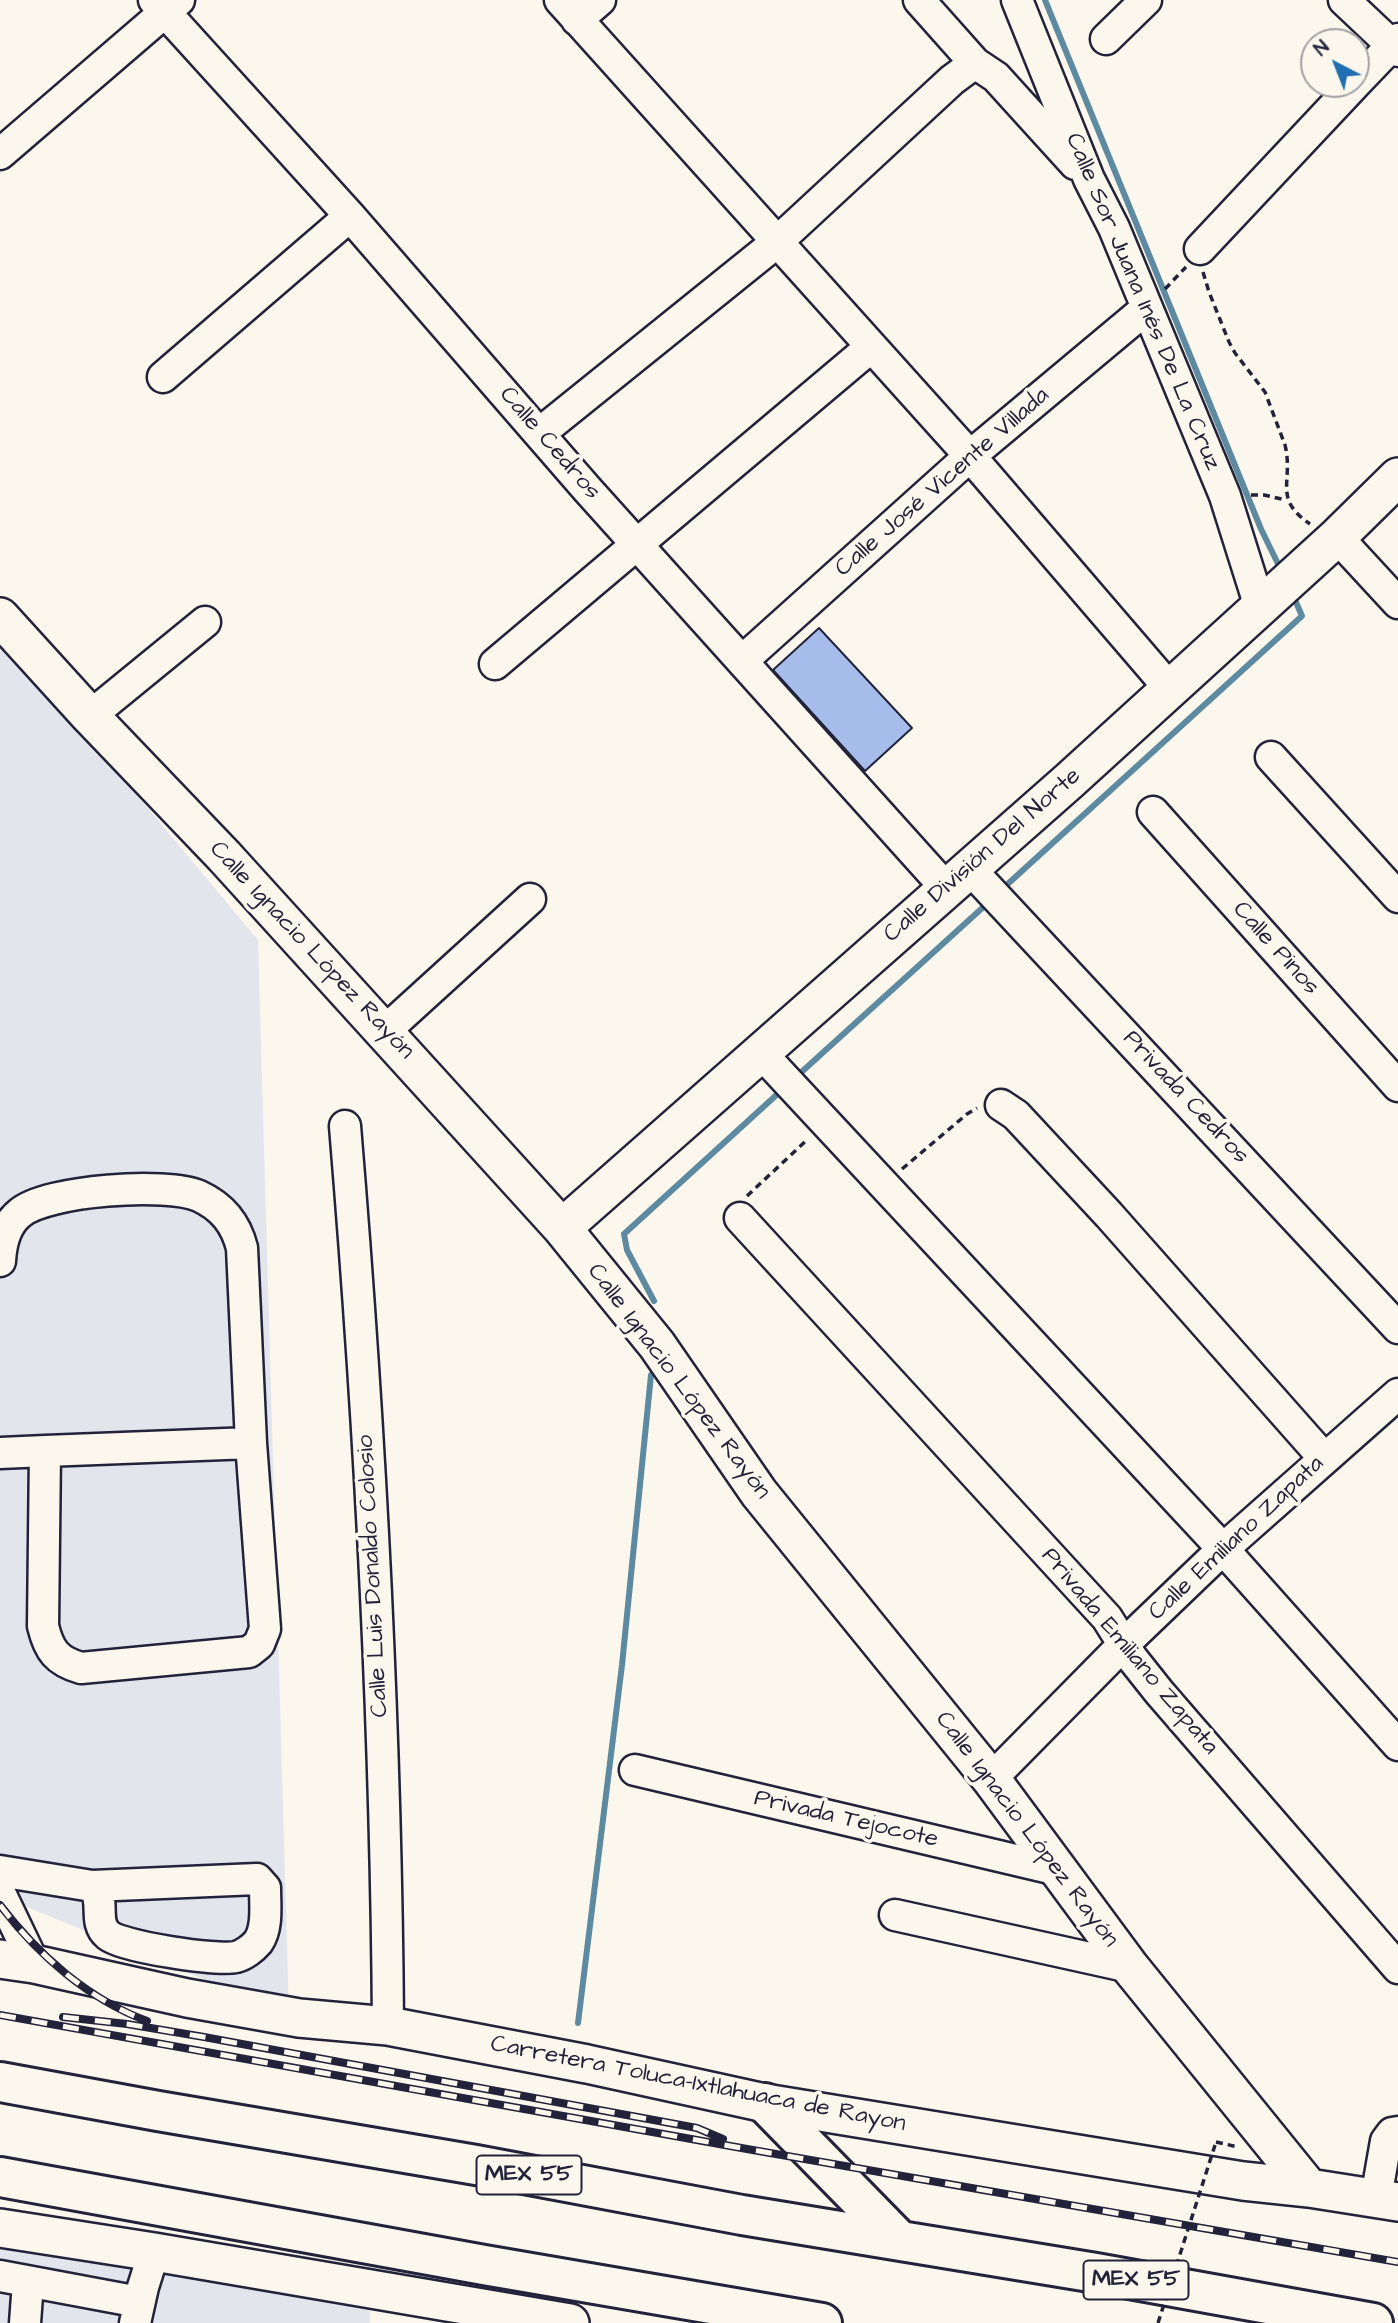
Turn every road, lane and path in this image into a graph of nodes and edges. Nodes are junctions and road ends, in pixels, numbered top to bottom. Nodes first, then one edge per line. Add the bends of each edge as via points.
1 (600, 0) edge
2 (919, 0) edge
3 (1017, 0) edge
4 (1146, 0) edge
5 (1343, 0) edge
6 (166, 4) edge
7 (568, 10) edge
8 (1107, 39) dead end
9 (1396, 45) edge
10 (975, 63) junction
11 (1370, 70) edge
12 (1343, 98) edge
13 (0, 154) edge
14 (1089, 179) junction
15 (350, 216) junction
16 (777, 242) junction
17 (1200, 249) joint
18 (1147, 307) junction
19 (871, 346) junction
20 (163, 377) dead end
21 (540, 433) junction
22 (970, 456) junction
23 (1398, 477) edge
24 (1259, 495) dead end
25 (1286, 500) junction
26 (1337, 537) junction
27 (637, 544) junction
28 (1277, 592) junction
29 (1398, 603) edge
30 (0, 617) edge
31 (205, 622) dead end
32 (742, 661) junction
33 (495, 664) dead end
34 (1171, 690) junction
35 (90, 716) junction
36 (1271, 757) dead end
37 (1153, 812) dead end
38 (974, 884) junction
39 (1398, 897) edge
40 (530, 899) dead end
41 (385, 1031) junction
42 (778, 1070) junction
43 (1398, 1086) edge
44 (1001, 1105) joint
45 (825, 1124) junction
46 (345, 1126) dead end
47 (884, 1185) junction
48 (740, 1218) joint
49 (562, 1228) junction
50 (0, 1261) edge
51 (1398, 1328) edge
52 (1398, 1394) edge
53 (251, 1443) junction
54 (45, 1451) junction
55 (0, 1453) edge
56 (1324, 1458) junction
57 (1223, 1549) junction
58 (1124, 1644) junction
59 (1398, 1745) edge
60 (635, 1770) dead end
61 (991, 1779) junction
62 (1058, 1870) junction
63 (0, 1871) edge
64 (92, 1886) junction
65 (0, 1894) edge
66 (895, 1915) dead end
67 (17, 1961) edge
68 (1130, 1967) junction
69 (1398, 1968) edge
70 (388, 2026) junction
71 (0, 2082) edge
72 (765, 2103) junction
73 (1398, 2132) edge
74 (1239, 2147) dead end
75 (0, 2177) edge
76 (1309, 2188) junction
77 (1387, 2200) edge
78 (0, 2228) edge
79 (899, 2240) junction
80 (154, 2252) junction
81 (14, 2279) edge
82 (711, 2303) junction
83 (137, 2313) edge
84 (26, 2323) edge
85 (569, 2323) edge
86 (748, 2323) edge
87 (822, 2323) edge
88 (1158, 2323) edge
89 (1373, 2323) edge

1 - 7 street
2 - 10 street
3 - 14 street, Calle Sor Juana Inés De La Cruz
4 - 8 street
5 - 9 street
6 - 13 street
6 - 15 street, Calle Cedros
7 - 16 street
9 - 11 street
10 - 14 street via 996,77
10 - 16 street
12 - 17 street
14 - 18 street, Calle Sor Juana Inés De La Cruz
15 - 20 street
15 - 21 street, Calle Cedros
16 - 19 street
16 - 21 street
17 - 25 path via 1202,270 1229,342 1265,392 1285,445
18 - 22 street, Calle José Vicente Villada
18 - 28 street, Calle Sor Juana Inés De La Cruz via 1225,496
19 - 22 street
19 - 27 street
21 - 27 street, Calle Cedros
22 - 32 street, Calle José Vicente Villada
22 - 34 street
23 - 26 main road, Calle División Del Norte
24 - 25 path
25 - 26 path via 1300,517
26 - 28 main road, Calle División Del Norte
26 - 29 street
27 - 32 street, Calle Cedros
27 - 33 street
28 - 34 main road, Calle División Del Norte
30 - 35 main road, Calle Ignacio López Rayón
31 - 35 street
32 - 38 street, Calle Cedros
34 - 38 main road, Calle División Del Norte
35 - 41 main road, Calle Ignacio López Rayón
36 - 39 street
37 - 43 street, Calle Pinos
38 - 42 main road, Calle División Del Norte
38 - 51 street, Privada Cedros via 1159,1070
40 - 41 street
41 - 49 main road, Calle Ignacio López Rayón
42 - 45 street
42 - 49 main road, Calle División Del Norte
44 - 47 path via 986,1104 967,1114
44 - 56 street via 1016,1115 1109,1215
45 - 47 street
45 - 48 path via 744,1199 738,1208
46 - 70 street, Calle Luis Donaldo Colosio via 375,1598
47 - 57 street
48 - 58 street, Privada Emiliano Zapata via 1107,1618
49 - 61 main road, Calle Ignacio López Rayón via 657,1345 759,1493
50 - 53 street via 8,1225 20,1212 60,1196 170,1190 217,1206 232,1221 242,1248
52 - 56 street, Calle Emiliano Zapata
53 - 54 street
53 - 54 street via 265,1629 258,1644 249,1652 81,1668 60,1660 43,1626
54 - 55 street
56 - 57 street, Calle Emiliano Zapata
57 - 58 street, Calle Emiliano Zapata
57 - 59 street
58 - 61 street, Calle Emiliano Zapata
58 - 69 street, Privada Emiliano Zapata via 1159,1692
60 - 62 street, Privada Tejocote
61 - 62 main road, Calle Ignacio López Rayón
62 - 68 main road, Calle Ignacio López Rayón
63 - 64 street
64 - 64 street via 99,1894 101,1927 111,1938 127,1944 237,1957 256,1944 263,1930 265,1888 257,1878
65 - 67 street
66 - 68 street
67 - 70 main road, Carretera Toluca-Ixtlahuaca de Rayon via 299,2018
68 - 76 main road, Calle Ignacio López Rayón
70 - 72 main road, Carretera Toluca-Ixtlahuaca de Rayon
71 - 79 highway, MEX 55
72 - 76 main road, Carretera Toluca-Ixtlahuaca de Rayon
72 - 79 highway
73 - 77 street via 1386,2141
74 - 88 path, bridge via 1216,2142
75 - 82 highway
76 - 77 main road, Carretera Toluca-Ixtlahuaca de Rayon
78 - 80 main road
79 - 89 highway, MEX 55
80 - 83 street
80 - 85 main road
81 - 83 street
81 - 84 street
82 - 86 highway
82 - 87 highway

